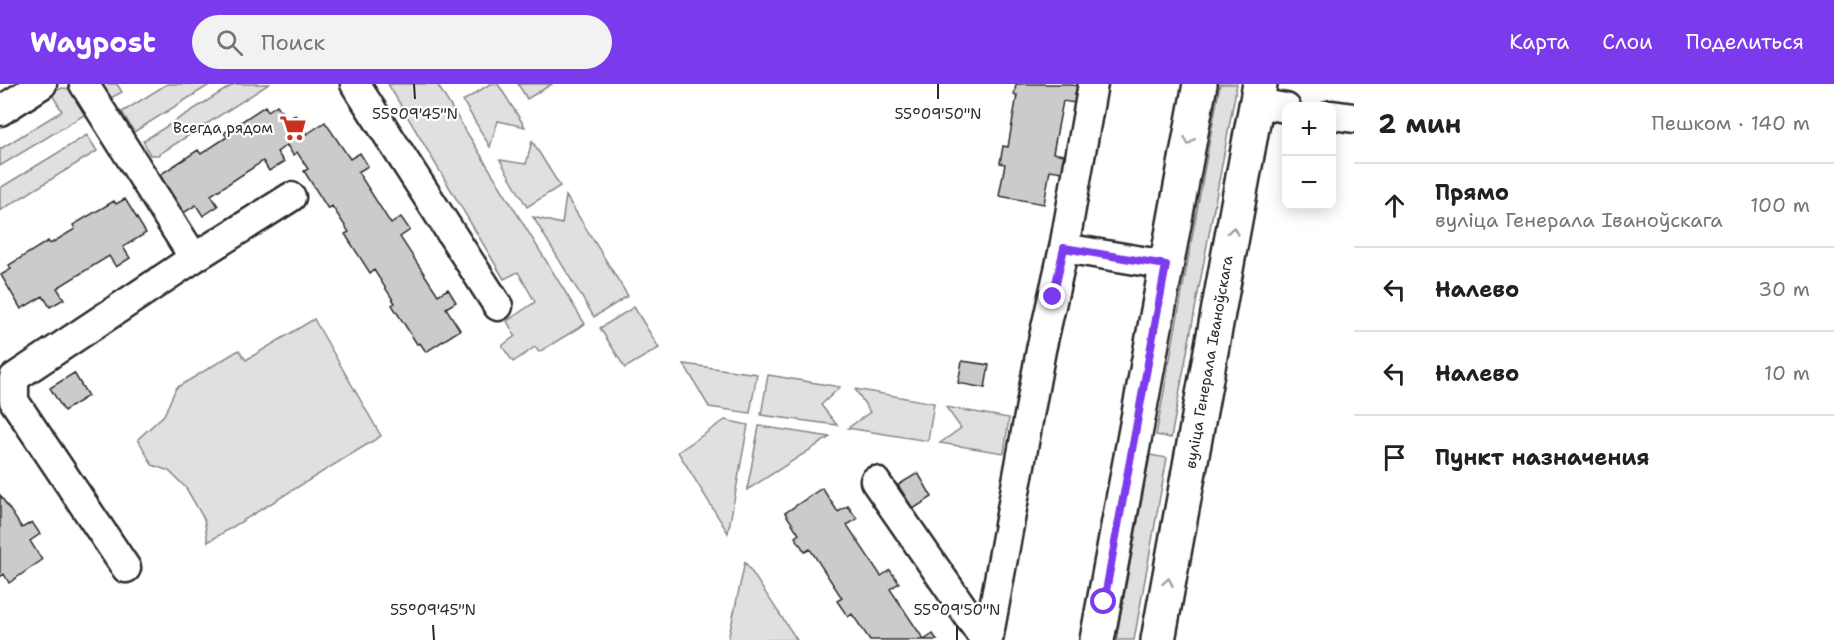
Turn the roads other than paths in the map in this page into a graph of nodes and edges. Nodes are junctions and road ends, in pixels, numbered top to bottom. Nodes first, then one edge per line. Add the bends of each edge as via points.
1 (42, 84) edge
2 (84, 84) edge
3 (355, 84) edge
4 (1093, 84) edge
5 (1200, 84) edge
6 (1268, 98) edge
7 (0, 111) edge
8 (1336, 116) edge
9 (1354, 118) edge
10 (291, 197) dead end
11 (1064, 248) junction
12 (194, 258) junction
13 (1166, 265) junction
14 (498, 306) dead end
15 (874, 481) dead end
16 (126, 568) dead end
17 (986, 640) edge
18 (1097, 640) edge
19 (1158, 640) edge

1 - 7 lane
2 - 12 lane
3 - 14 lane
4 - 11 lane
5 -> 13 main road
19 -> 6 main road, вуліца Генерала Іваноўскага
8 - 9 lane
10 - 12 lane
11 - 13 lane
11 - 17 lane
12 - 16 lane via 14,378 14,401
13 - 18 main road
15 - 17 lane

